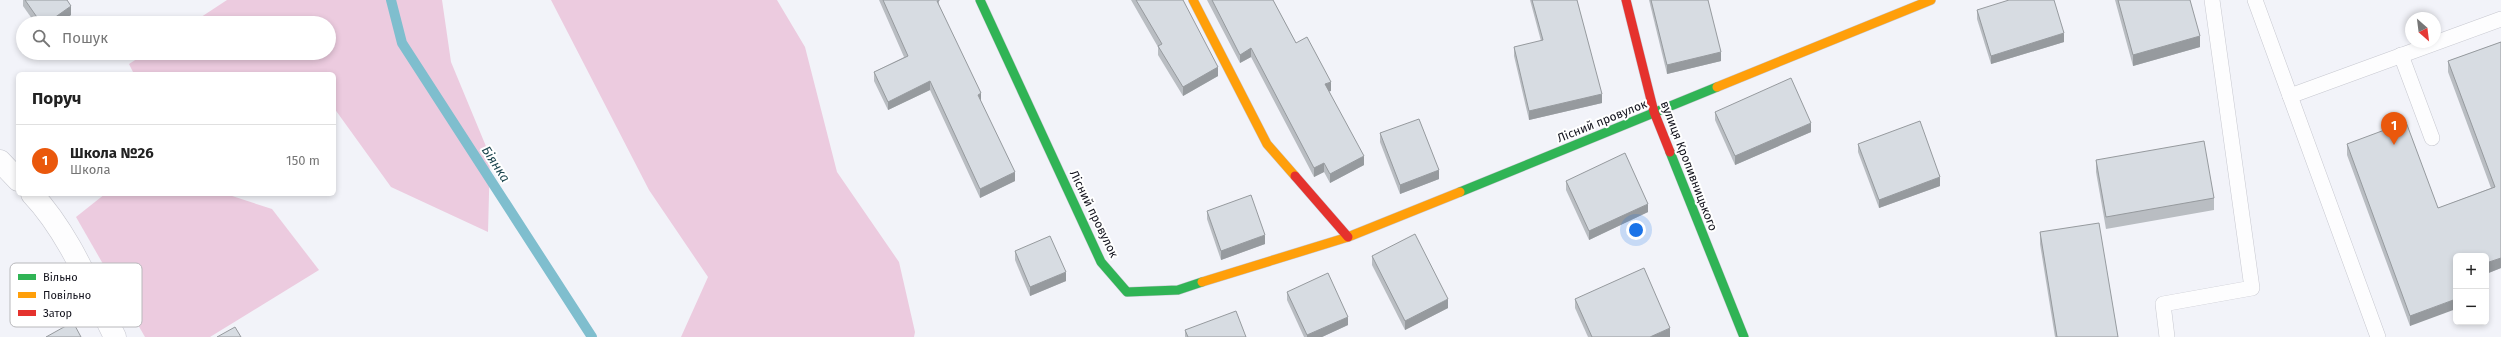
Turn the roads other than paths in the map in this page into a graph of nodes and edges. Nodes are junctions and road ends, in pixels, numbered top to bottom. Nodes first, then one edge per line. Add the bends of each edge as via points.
1 (980, 0) edge
2 (1193, 0) edge
3 (1626, 0) edge
4 (1931, 0) edge
5 (2212, 0) edge
6 (2255, 0) edge
7 (2501, 18) edge
8 (2401, 55) junction
9 (2290, 96) junction
10 (1654, 112) junction
11 (2432, 138) dead end
12 (0, 161) edge
13 (16, 178) edge
14 (34, 196) edge
15 (1348, 237) junction
16 (77, 263) edge
17 (110, 327) edge
18 (115, 337) edge
19 (1744, 337) edge
20 (2167, 337) edge
21 (2378, 337) edge

1 - 15 street, Лісний провулок via 1101,262 1127,292 1178,290
2 - 15 street via 1267,144
3 - 10 street, вулиця Кропивницького
4 - 10 street, Лісний провулок
5 - 20 lane via 2252,288 2163,304
6 - 9 lane
7 - 8 lane
8 - 9 lane
8 - 11 lane
9 - 21 lane
10 - 15 street, Лісний провулок
10 - 19 street, вулиця Кропивницького
12 - 13 street
14 - 16 street via 43,206
17 - 18 street

